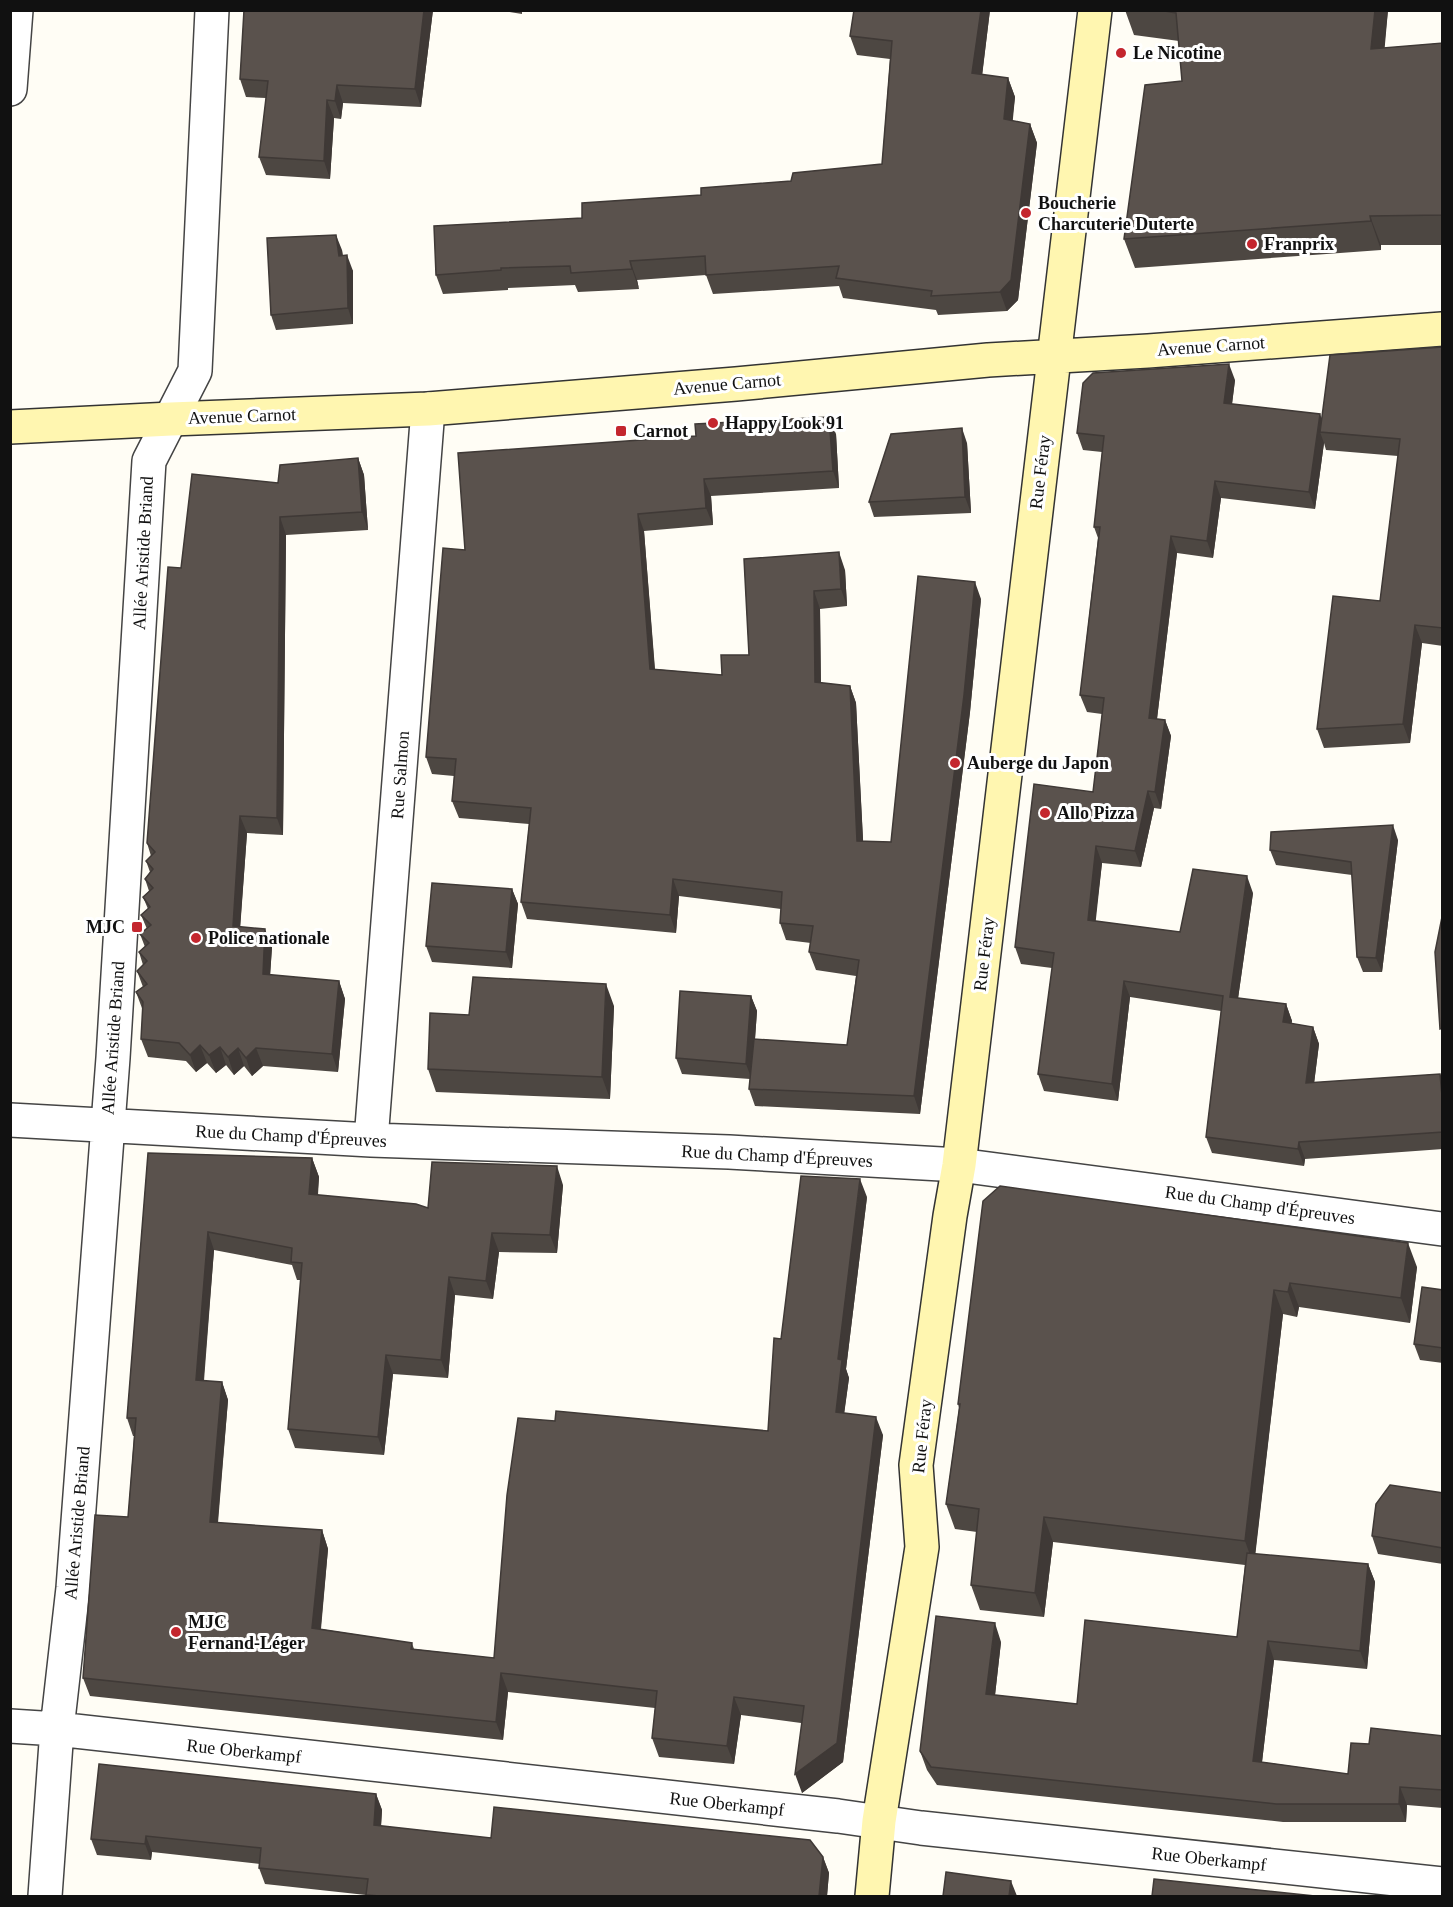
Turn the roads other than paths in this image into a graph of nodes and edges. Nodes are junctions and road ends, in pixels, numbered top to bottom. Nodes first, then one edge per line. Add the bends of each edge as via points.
1 (16, 10) edge
2 (212, 10) edge
3 (1095, 10) edge
4 (10, 89) edge
5 (1443, 328) edge
6 (1055, 356) junction
7 (428, 409) junction
8 (171, 418) junction
9 (10, 428) edge
10 (10, 1120) edge
11 (107, 1127) junction
12 (371, 1140) junction
13 (959, 1165) junction
14 (1443, 1229) edge
15 (10, 1726) edge
16 (57, 1729) junction
17 (879, 1821) junction
18 (1443, 1884) edge
19 (45, 1896) edge
20 (872, 1896) edge

1 - 4 street
2 - 8 street, Allée Aristide Briand via 195,371
3 - 6 main road, Rue Féray
5 - 6 main road, Avenue Carnot
6 - 7 main road, Avenue Carnot
6 - 13 main road, Rue Féray
7 - 8 main road, Avenue Carnot
7 - 12 street, Rue Salmon
8 - 9 main road, Avenue Carnot
8 - 11 street, Allée Aristide Briand via 149,461
10 - 11 street, Rue du Champ d'Épreuves
11 - 12 street, Rue du Champ d'Épreuves
11 - 16 street, Allée Aristide Briand via 73,1588
12 - 13 street, Rue du Champ d'Épreuves via 729,1152
13 - 14 street, Rue du Champ d'Épreuves
13 - 17 main road, Rue Féray via 916,1465 922,1547
15 - 16 street, Rue Oberkampf
16 - 17 street, Rue Oberkampf
16 - 19 street, Allée Aristide Briand
17 - 18 street, Rue Oberkampf
17 - 20 main road, Rue Féray

